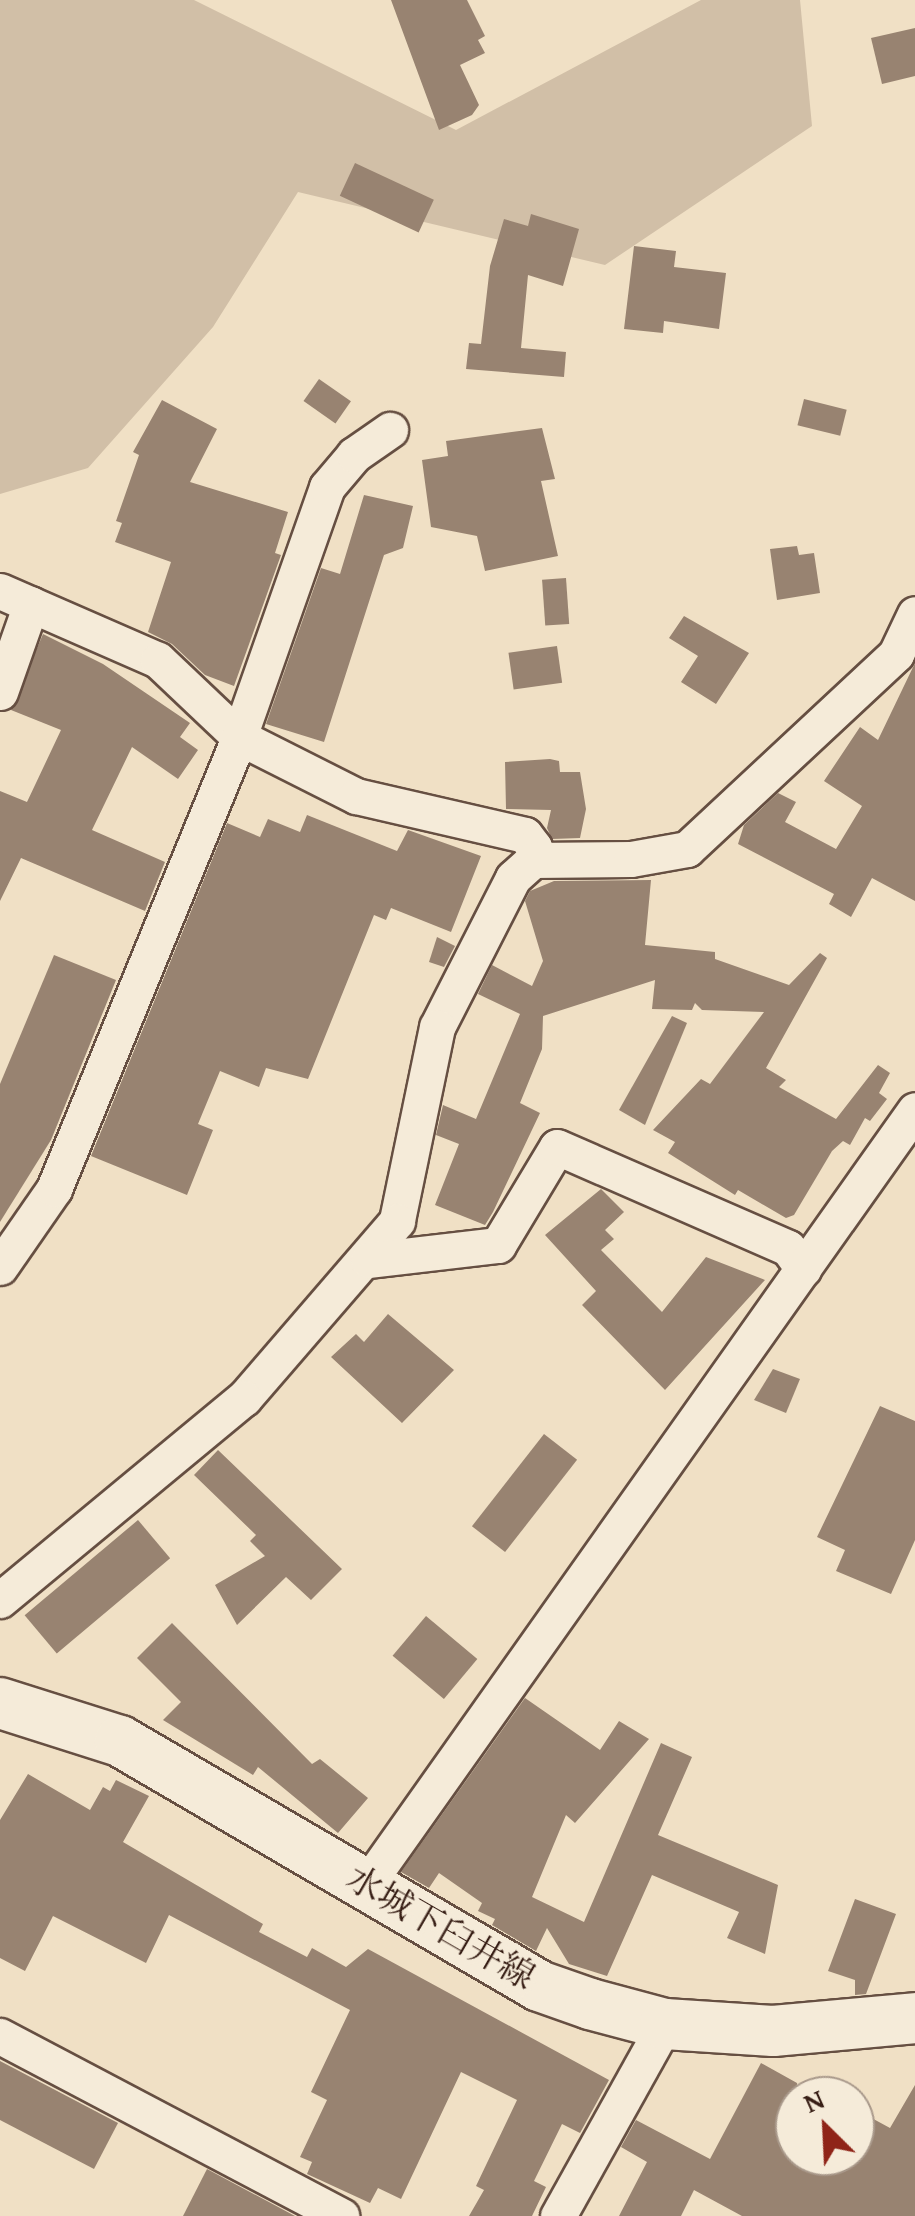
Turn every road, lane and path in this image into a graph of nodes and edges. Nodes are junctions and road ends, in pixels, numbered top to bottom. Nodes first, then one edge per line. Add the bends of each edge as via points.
1 (390, 430) dead end
2 (16, 598) edge
3 (915, 614) edge
4 (0, 692) edge
5 (239, 737) junction
6 (533, 860) junction
7 (915, 1110) edge
8 (368, 1260) junction
9 (0, 1267) edge
10 (804, 1268) junction
11 (0, 1600) edge
12 (0, 1703) edge
13 (368, 1884) junction
14 (915, 2018) edge
15 (665, 2024) junction
16 (0, 2036) edge
17 (340, 2216) edge
18 (558, 2216) edge

1 - 5 street via 354,455 327,488
2 - 4 street
2 - 5 street via 158,660
3 - 6 street via 896,654 687,848 631,859
5 - 6 street via 356,796 525,835
5 - 9 street via 54,1189
6 - 8 street via 513,878 437,1027 397,1221
7 - 10 street
8 - 10 street via 498,1245 556,1147 788,1248
8 - 11 street via 244,1398
10 - 13 street
12 - 13 main road, 水城下臼井線 via 120,1741
13 - 15 main road, 水城下臼井線 via 539,1986
14 - 15 main road, 水城下臼井線 via 773,2031
15 - 18 street
16 - 17 street

